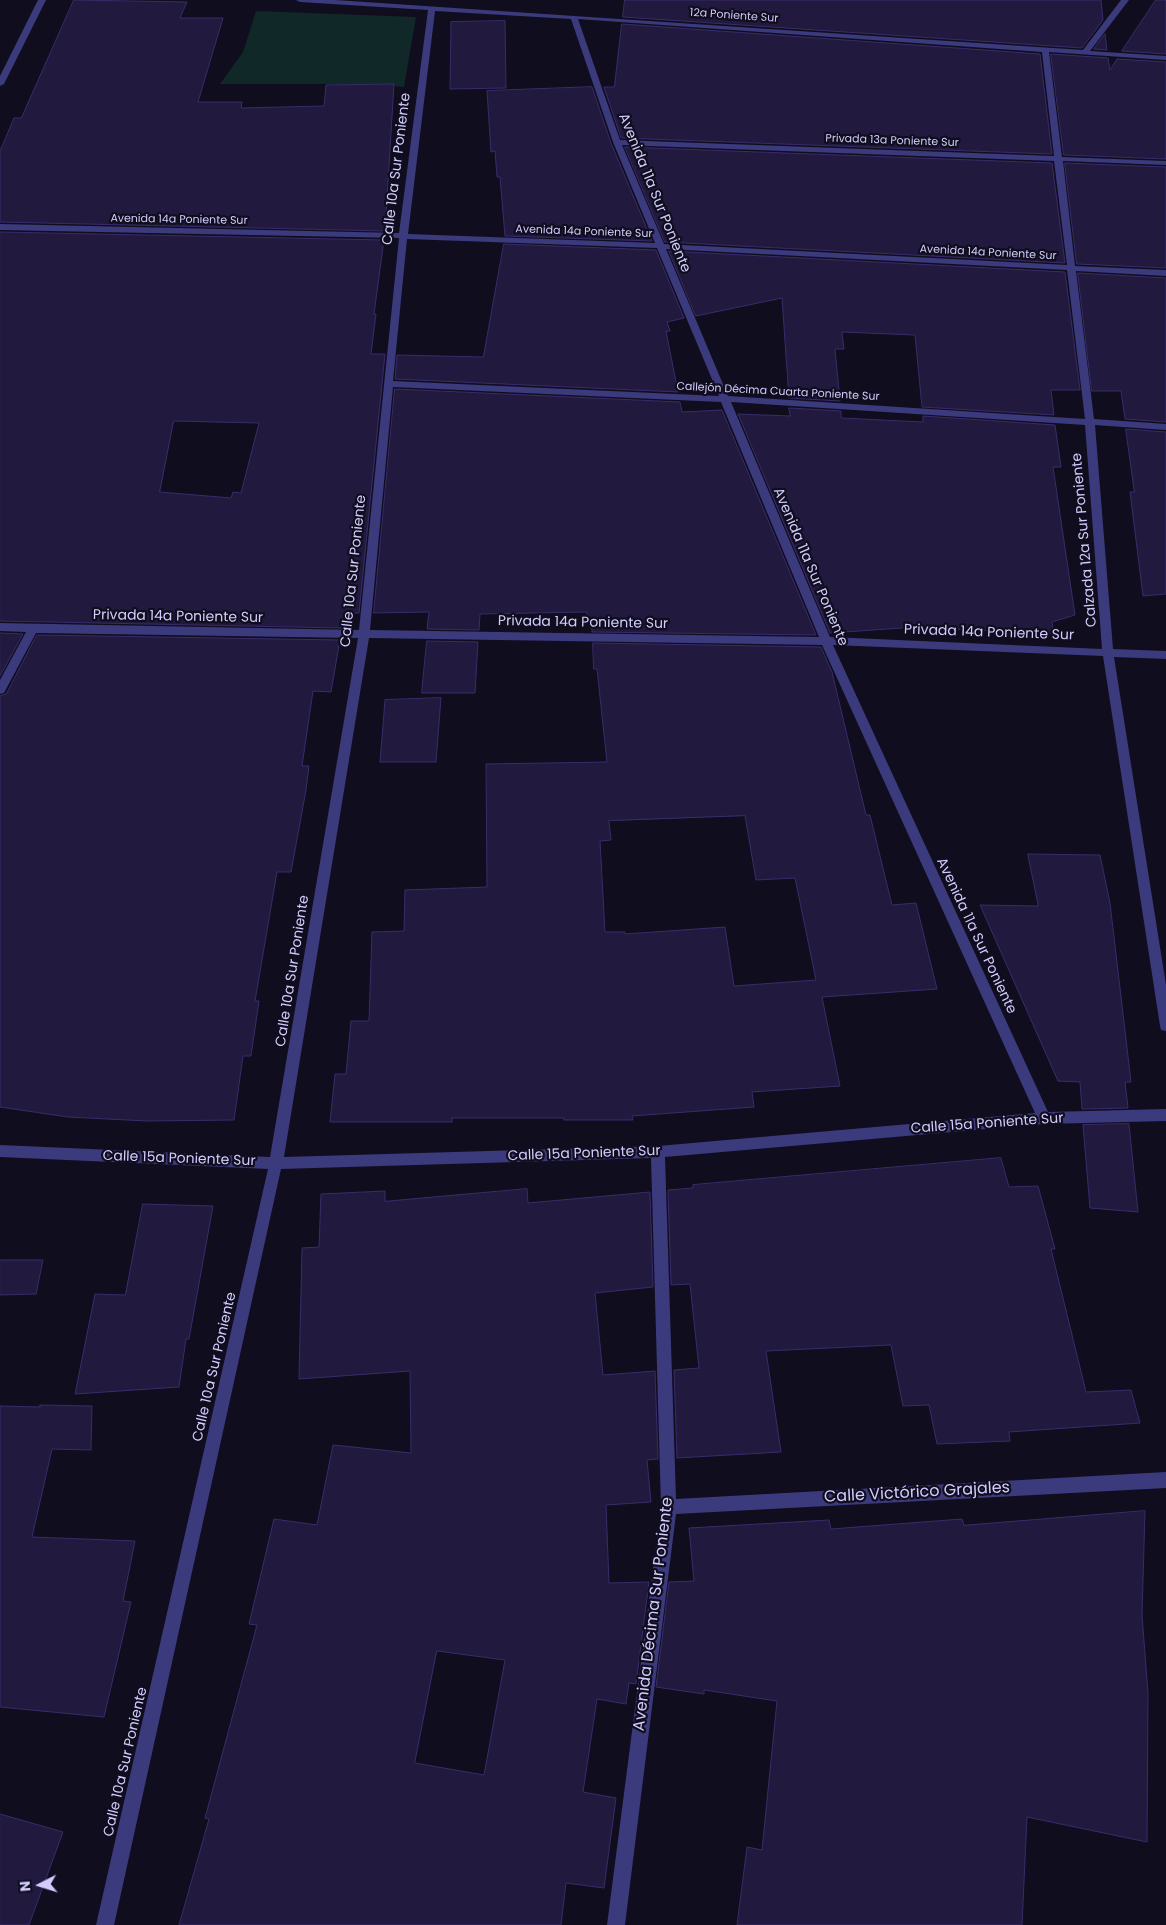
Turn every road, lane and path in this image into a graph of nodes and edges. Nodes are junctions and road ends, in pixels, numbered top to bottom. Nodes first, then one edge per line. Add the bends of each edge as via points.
1 (42, 0) edge
2 (300, 0) edge
3 (1124, 0) edge
4 (432, 8) junction
5 (574, 17) junction
6 (1044, 49) junction
7 (1086, 51) junction
8 (1166, 58) edge
9 (0, 84) edge
10 (617, 142) junction
11 (1057, 159) junction
12 (1166, 164) edge
13 (0, 227) edge
14 (403, 236) junction
15 (660, 246) junction
16 (1072, 268) junction
17 (1166, 273) edge
18 (388, 384) junction
19 (726, 399) junction
20 (1090, 423) junction
21 (1166, 427) edge
22 (0, 627) edge
23 (33, 629) junction
24 (364, 635) junction
25 (826, 641) junction
26 (1108, 653) junction
27 (1166, 655) edge
28 (0, 690) edge
29 (1166, 1026) edge
30 (1166, 1116) edge
31 (1044, 1118) junction
32 (0, 1151) edge
33 (658, 1152) junction
34 (276, 1163) junction
35 (1166, 1480) edge
36 (669, 1507) junction
37 (105, 1925) edge
38 (616, 1925) edge

1 - 9 street
2 - 4 street, 12a Poniente Sur
3 - 7 street
4 - 5 street, 12a Poniente Sur
4 - 14 street, Calle 10a Sur Poniente
5 - 6 street, 12a Poniente Sur
5 - 10 street, Avenida 11a Sur Poniente
6 - 7 street, 12a Poniente Sur
6 - 11 street, Calzada 12a Sur Poniente
7 - 8 street, 12a Poniente Sur
10 - 11 street, Privada 13a Poniente Sur
10 - 15 street, Avenida 11a Sur Poniente
11 - 12 street, Privada 13a Poniente Sur
11 - 16 street, Calzada 12a Sur Poniente
13 - 14 street, Avenida 14a Poniente Sur
14 - 15 street, Avenida 14a Poniente Sur
14 - 18 street, Calle 10a Sur Poniente
15 - 16 street, Avenida 14a Poniente Sur
15 - 19 street, Avenida 11a Sur Poniente
16 - 17 street, Avenida 14a Poniente Sur
16 - 20 street, Calzada 12a Sur Poniente
18 - 19 street, Callejón Décima Cuarta Poniente Sur
18 - 24 street, Calle 10a Sur Poniente
19 - 20 street, Callejón Décima Cuarta Poniente Sur
19 - 25 street, Avenida 11a Sur Poniente
20 - 21 street, Callejón Décima Cuarta Poniente Sur
20 - 26 street, Calzada 12a Sur Poniente
22 - 23 street, Privada 14a Poniente Sur
23 - 24 street, Privada 14a Poniente Sur
23 - 28 street
24 - 25 street, Privada 14a Poniente Sur
24 - 34 street, Calle 10a Sur Poniente
25 - 26 street, Privada 14a Poniente Sur
25 - 31 street, Avenida 11a Sur Poniente
26 - 27 street, Privada 14a Poniente Sur
26 - 29 street, Calzada 12a Sur Poniente
30 - 31 street, Calle 15a Poniente Sur
31 - 33 street, Calle 15a Poniente Sur
32 - 34 street, Calle 15a Poniente Sur
33 - 34 street, Calle 15a Poniente Sur
33 - 36 street, Avenida Décima Sur Poniente
34 - 37 street, Calle 10a Sur Poniente
35 - 36 street, Calle Victórico Grajales
36 - 38 street, Avenida Décima Sur Poniente

